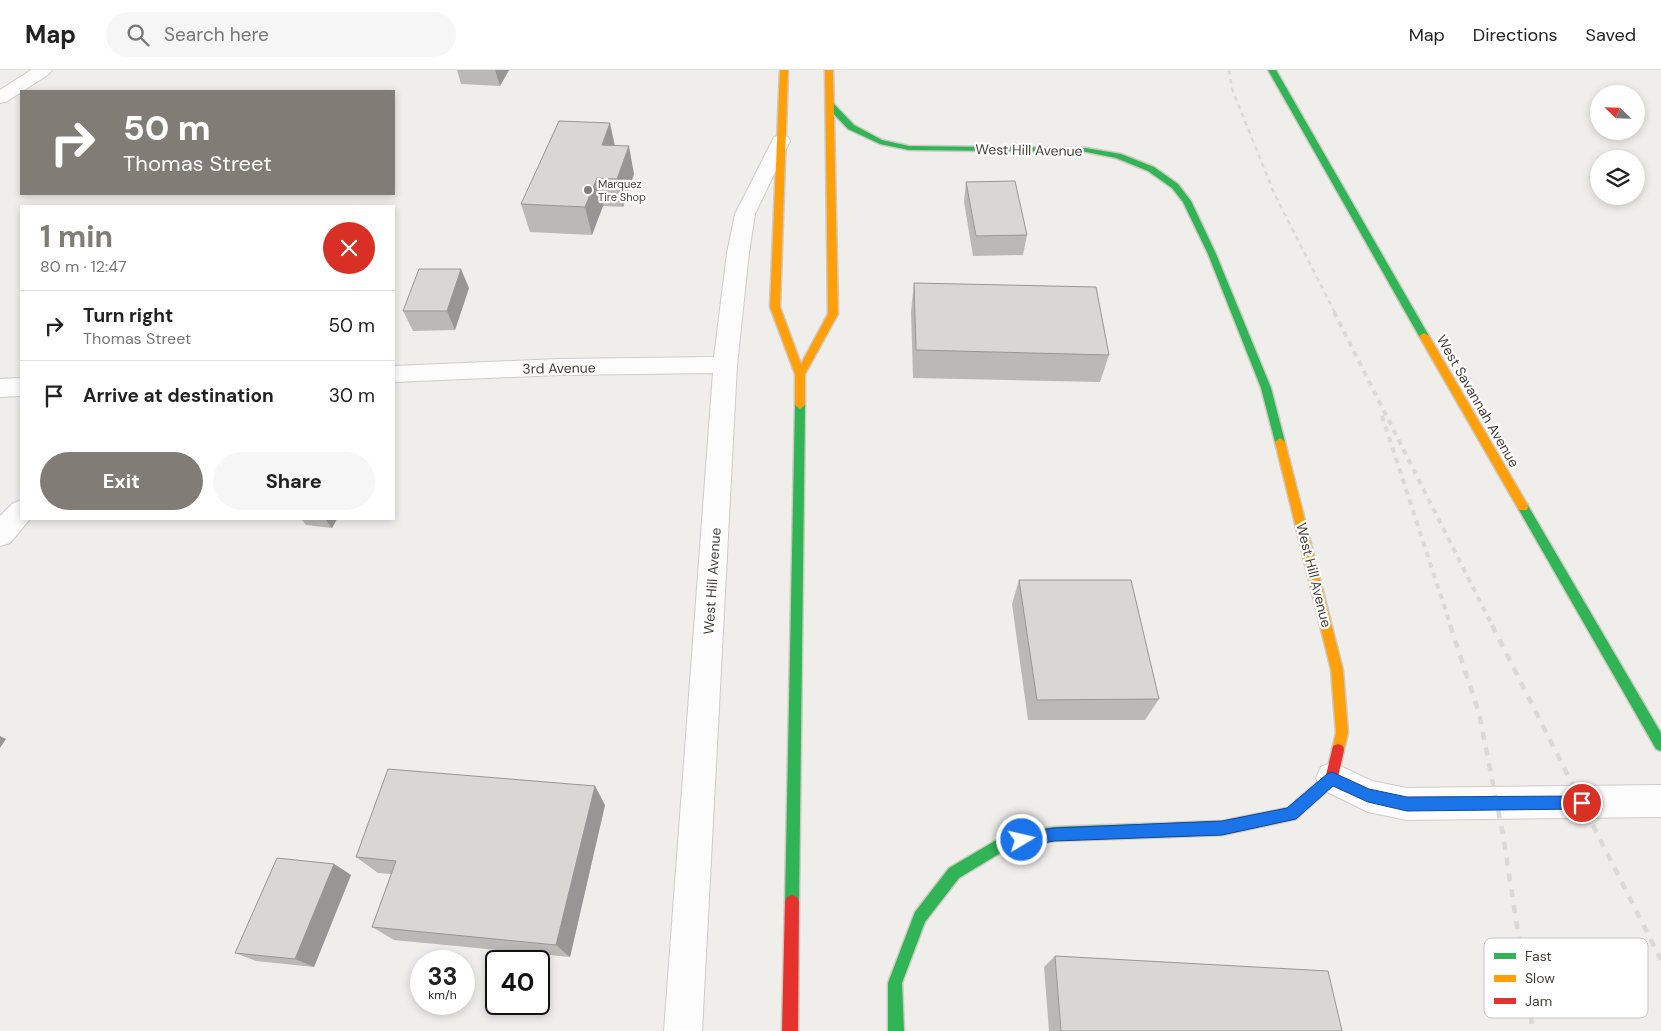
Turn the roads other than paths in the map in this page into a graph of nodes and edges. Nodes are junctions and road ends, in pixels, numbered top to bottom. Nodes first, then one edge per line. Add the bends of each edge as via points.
1 (43, 70) edge
2 (784, 70) edge
3 (829, 70) edge
4 (1272, 70) edge
5 (0, 98) edge
6 (830, 105) junction
7 (781, 141) junction
8 (725, 365) junction
9 (395, 374) edge
10 (800, 374) junction
11 (20, 387) edge
12 (0, 388) edge
13 (20, 512) edge
14 (0, 535) edge
15 (1661, 745) edge
16 (1332, 778) junction
17 (1661, 801) edge
18 (683, 1031) edge
19 (790, 1031) edge
20 (896, 1031) edge

1 - 5 street
2 - 7 main road, West Hill Avenue
3 - 6 main road, West Hill Avenue
4 - 15 main road, West Savannah Avenue
6 - 10 main road, West Hill Avenue via 834,314
6 - 16 main road, West Hill Avenue via 851,128 880,142 909,148 1086,150 1118,156 1151,170 1175,186 1187,201 1266,388 1297,504 1337,670 1342,733
7 - 8 street, West Hill Avenue via 746,214 738,252
7 - 10 main road, West Hill Avenue via 775,307
8 - 9 street, 3rd Avenue via 558,367
8 - 18 street, West Hill Avenue
10 - 19 main road, West Hill Avenue
11 - 12 street
13 - 14 street
16 - 17 street via 1368,796 1407,804
16 - 20 main road via 1291,814 1222,828 1054,834 1005,842 954,873 920,917 895,983

